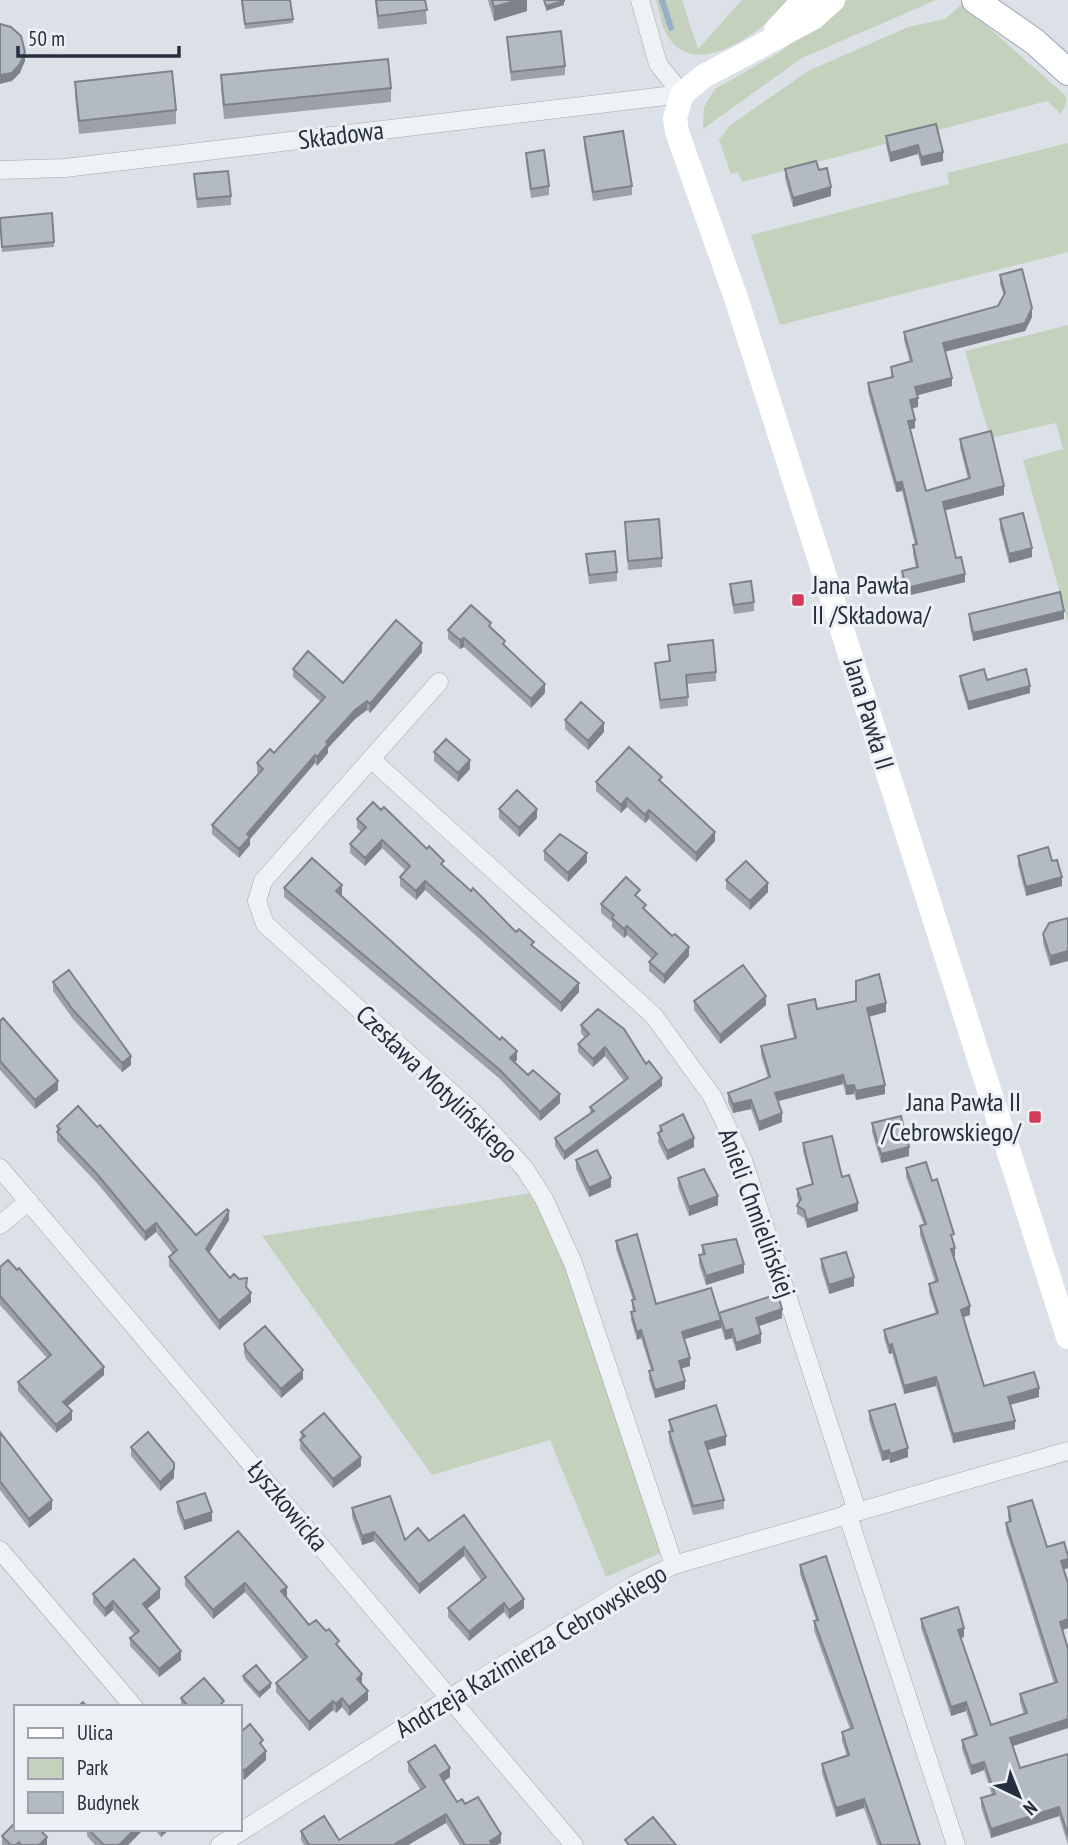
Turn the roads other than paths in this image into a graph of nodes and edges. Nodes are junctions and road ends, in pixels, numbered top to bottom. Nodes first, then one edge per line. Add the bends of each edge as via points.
1 (640, 0) edge
2 (804, 0) edge
3 (833, 0) edge
4 (975, 0) edge
5 (1001, 0) edge
6 (1035, 42) junction
7 (763, 43) junction
8 (1068, 72) edge
9 (682, 93) junction
10 (0, 170) edge
11 (439, 682) dead end
12 (371, 759) junction
13 (0, 1168) edge
14 (29, 1201) junction
15 (0, 1224) edge
16 (1068, 1337) edge
17 (1068, 1451) edge
18 (852, 1512) junction
19 (0, 1550) edge
20 (674, 1565) junction
21 (450, 1697) junction
22 (132, 1705) edge
23 (244, 1835) edge
24 (220, 1845) edge
25 (574, 1845) edge
26 (956, 1845) edge

1 - 9 street via 658,64
2 - 7 street
3 - 7 street via 813,18
4 - 6 main road
5 - 6 main road
6 - 8 main road
7 - 9 street
9 - 10 street, Składowa via 65,168
9 - 16 street, Jana Pawła II via 675,118 677,132 736,298
11 - 12 street, Czesława Motylińskiego
12 - 18 street, Anieli Chmielińskiej via 654,1016 712,1096 743,1160
12 - 20 street, Czesława Motylińskiego via 263,881 257,901 265,924 475,1114 544,1199 573,1263
13 - 14 street, Łyszkowicka
14 - 15 street
14 - 21 street, Łyszkowicka
17 - 18 street, Andrzeja Kazimierza Cebrowskiego
18 - 20 street, Andrzeja Kazimierza Cebrowskiego
18 - 26 street, Anieli Chmielińskiej
19 - 22 street
20 - 21 street, Andrzeja Kazimierza Cebrowskiego
21 - 23 street, Andrzeja Kazimierza Cebrowskiego
21 - 25 street, Łyszkowicka
23 - 24 street, Andrzeja Kazimierza Cebrowskiego

